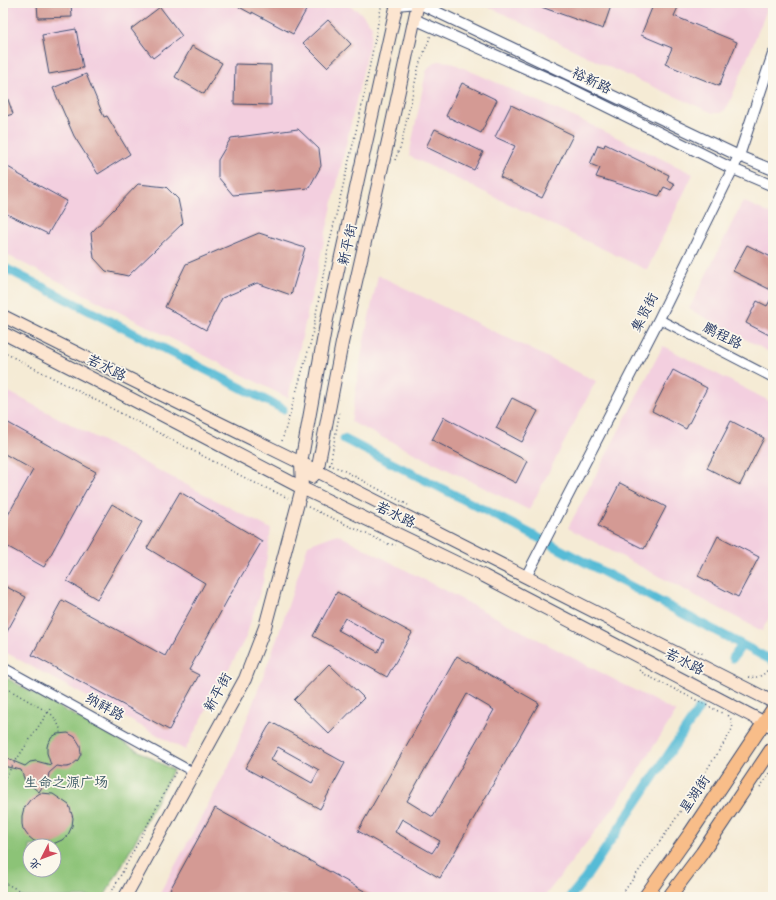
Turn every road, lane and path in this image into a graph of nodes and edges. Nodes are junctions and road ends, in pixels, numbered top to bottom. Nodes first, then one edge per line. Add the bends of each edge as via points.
1 (382, 3) edge
2 (418, 3) edge
3 (395, 4) edge
4 (414, 19) junction
5 (434, 27) junction
6 (773, 54) edge
7 (739, 156) junction
8 (394, 164) dead end
9 (733, 169) junction
10 (773, 170) edge
11 (773, 186) edge
12 (3, 316) edge
13 (659, 319) junction
14 (3, 333) edge
15 (3, 352) edge
16 (773, 378) edge
17 (340, 410) dead end
18 (281, 443) dead end
19 (301, 463) junction
20 (322, 474) junction
21 (302, 488) junction
22 (298, 502) junction
23 (400, 546) dead end
24 (526, 577) junction
25 (773, 662) edge
26 (634, 666) dead end
27 (3, 667) edge
28 (744, 676) dead end
29 (3, 686) edge
30 (773, 702) edge
31 (50, 709) dead end
32 (773, 709) edge
33 (48, 712) junction
34 (769, 724) edge
35 (62, 734) dead end
36 (773, 747) edge
37 (179, 764) junction
38 (193, 772) junction
39 (3, 780) edge
40 (3, 882) edge
41 (32, 897) edge
42 (109, 897) edge
43 (125, 897) edge
44 (620, 897) edge
45 (645, 897) edge
46 (669, 897) edge

1 - 18 path via 361,110 328,249 311,341
2 - 3 street
2 - 4 main road, 新平街
2 - 7 street, 裕新路
3 - 4 main road, 裕新路
3 - 19 main road, 新平街 via 326,324
4 - 5 street, 裕新路
4 - 20 main road, 新平街 via 342,343
5 - 8 path via 419,65 401,145
5 - 9 street, 裕新路 via 561,84
6 - 7 street, 集贤街
7 - 9 street, 集贤街
7 - 10 street, 裕新路
9 - 11 street, 裕新路
9 - 13 street, 集贤街
12 - 19 main road, 若水路
13 - 16 street, 鹏程路
13 - 24 street, 集贤街
14 - 21 main road, 若水路
15 - 22 path via 255,483
17 - 20 path
19 - 20 main road, 若水路
19 - 21 main road, 新平街
20 - 21 main road, 新平街
20 - 24 main road, 若水路
21 - 22 main road, 新平街
21 - 34 main road, 若水路 via 484,576
22 - 23 path via 388,544
22 - 38 main road, 新平街 via 265,627 245,679
24 - 30 main road, 若水路
25 - 28 path via 768,671 760,676
26 - 44 path via 646,675 727,715 733,725 728,738 669,828
27 - 37 street, 纳祥路
29 - 33 path
31 - 33 path
32 - 34 main road, 星湖街
33 - 35 path via 56,720
33 - 39 path
34 - 45 main road, 星湖街
36 - 46 main road via 702,853
37 - 38 street, 纳祥路
37 - 42 path
38 - 43 main road, 新平街
40 - 41 path

